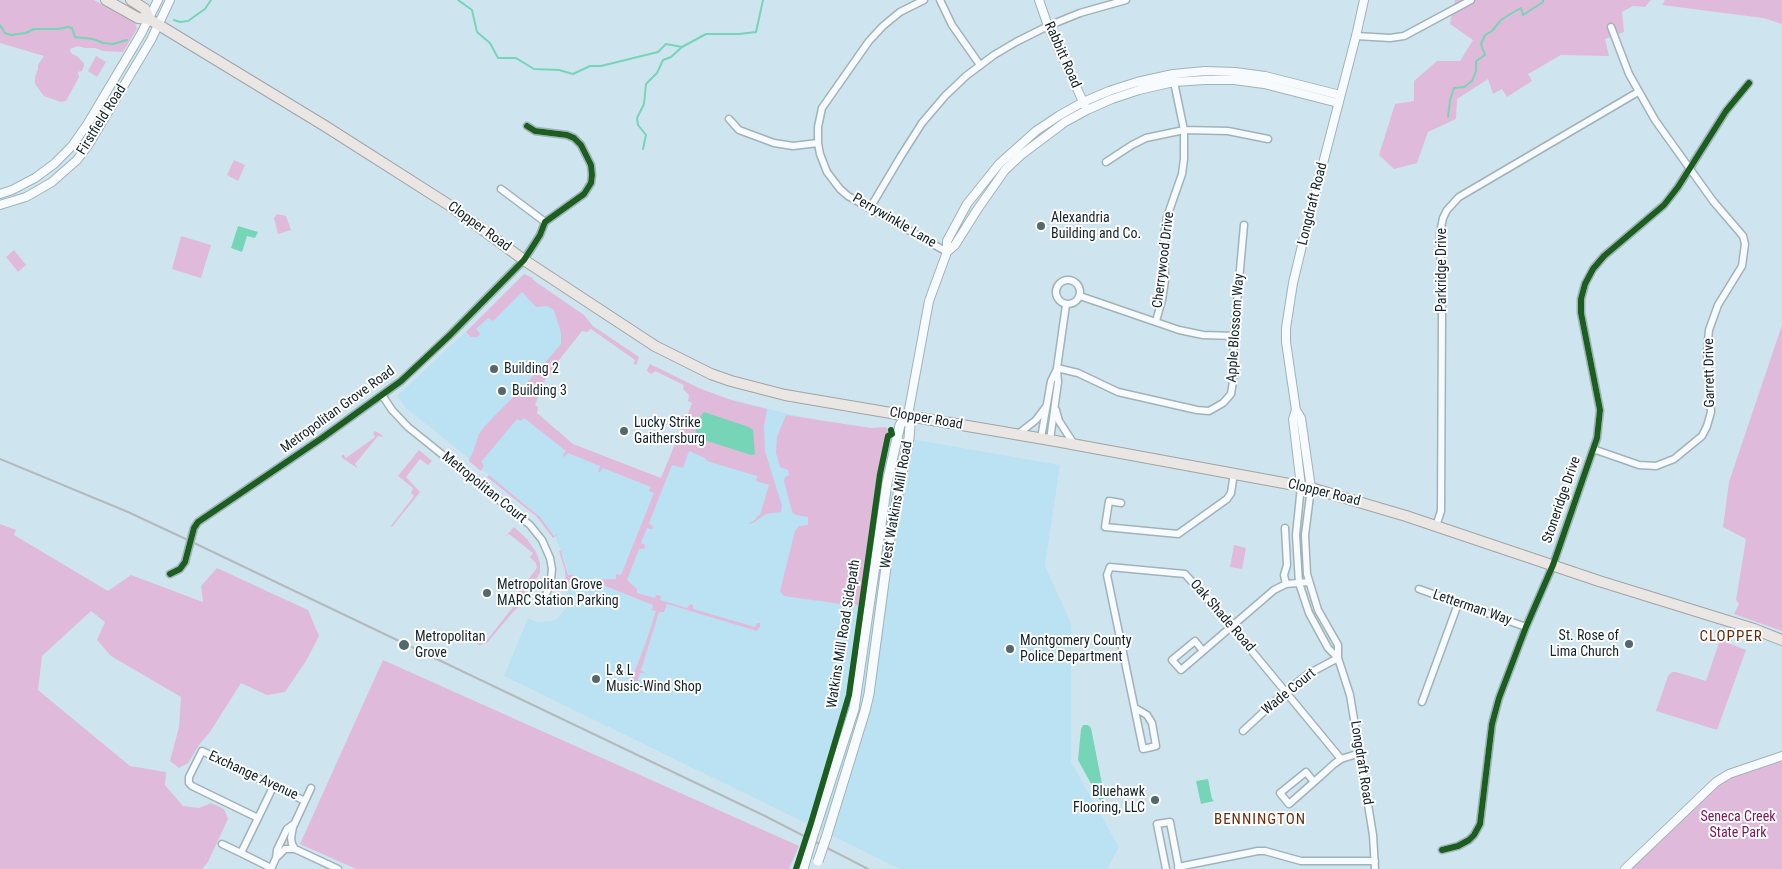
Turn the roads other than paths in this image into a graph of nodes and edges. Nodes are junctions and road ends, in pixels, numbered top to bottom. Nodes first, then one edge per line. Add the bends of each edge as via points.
1 (106, 0) edge
2 (131, 0) edge
3 (158, 0) edge
4 (170, 0) edge
5 (924, 0) edge
6 (940, 0) edge
7 (1038, 0) edge
8 (1122, 0) edge
9 (1364, 0) edge
10 (1471, 0) edge
11 (149, 19) junction
12 (158, 25) junction
13 (1048, 26) junction
14 (1611, 27) dead end
15 (1356, 36) junction
16 (980, 65) junction
17 (1174, 82) junction
18 (1749, 83) dead end
19 (1638, 92) junction
20 (1340, 99) junction
21 (1085, 106) junction
22 (729, 119) dead end
23 (527, 126) dead end
24 (1184, 130) junction
25 (1268, 139) dead end
26 (818, 143) junction
27 (1106, 162) dead end
28 (1689, 168) junction
29 (501, 189) dead end
30 (0, 194) edge
31 (0, 206) edge
32 (870, 208) junction
33 (545, 222) junction
34 (1244, 225) dead end
35 (947, 252) junction
36 (524, 260) junction
37 (1080, 296) junction
38 (1066, 305) junction
39 (1156, 321) junction
40 (1234, 336) junction
41 (1058, 368) junction
42 (382, 395) junction
43 (1046, 407) junction
44 (1055, 408) junction
45 (908, 415) junction
46 (1018, 434) junction
47 (1046, 439) junction
48 (1074, 444) junction
49 (1593, 449) junction
50 (1234, 473) junction
51 (1306, 487) junction
52 (1121, 503) dead end
53 (1436, 526) junction
54 (1286, 528) dead end
55 (1553, 565) junction
56 (170, 574) dead end
57 (1309, 582) junction
58 (1299, 583) junction
59 (1286, 584) junction
60 (1419, 590) dead end
61 (545, 598) dead end
62 (1458, 604) junction
63 (1232, 626) junction
64 (1526, 627) junction
65 (1782, 640) edge
66 (1204, 650) junction
67 (1338, 658) junction
68 (1285, 692) junction
69 (1422, 702) dead end
70 (1135, 708) junction
71 (1242, 731) dead end
72 (1360, 753) junction
73 (1782, 756) edge
74 (1341, 759) junction
75 (1314, 782) junction
76 (274, 785) junction
77 (311, 788) dead end
78 (305, 800) junction
79 (258, 818) junction
80 (295, 823) junction
81 (222, 844) dead end
82 (295, 849) junction
83 (1442, 850) dead end
84 (241, 853) junction
85 (276, 858) junction
86 (1375, 861) junction
87 (817, 865) edge
88 (271, 868) edge
89 (1179, 868) edge
90 (338, 869) edge
91 (803, 869) edge
92 (1166, 869) edge
93 (1375, 869) edge
94 (1625, 869) edge

1 - 11 main road, Clopper Road via 138,18
2 - 11 main road, Clopper Road via 145,9
3 - 11 street, Firstfield Road
4 - 12 street, Firstfield Road
5 - 26 street, Perrywinkle Lane via 900,12 864,49 822,108
6 - 16 street via 952,25
7 - 13 street, Rabbitt Road
8 - 13 street
9 - 15 street, Longdraft Road
10 - 15 street via 1404,36
11 - 12 main road, Clopper Road
11 - 30 street, Firstfield Road via 68,152 27,183
12 - 31 street, Firstfield Road via 77,160 52,182 26,197
12 - 36 main road, Clopper Road via 449,205
13 - 16 street
13 - 21 street, Rabbitt Road
14 - 19 street, Garrett Drive
15 - 20 street, Longdraft Road
16 - 32 street via 945,96 922,123
17 - 20 street via 1234,80
17 - 21 street
17 - 24 street, Cherrywood Drive
18 - 28 street, Stoneridge Drive via 1726,111
19 - 28 street, Garrett Drive
19 - 53 street, Parkridge Drive via 1459,197 1443,218 1440,233 1441,511
20 - 21 street via 1265,76 1205,71 1137,82
20 - 51 street, Longdraft Road via 1293,283 1286,328 1296,410 1294,419
21 - 35 street via 1005,170
22 - 26 street via 739,130 774,144
23 - 33 street via 535,131 574,138 581,145 592,169 591,183 584,194
24 - 25 street via 1228,131
24 - 27 street via 1146,138
24 - 39 street, Cherrywood Drive via 1182,174 1167,217 1165,280
26 - 32 street, Perrywinkle Lane via 823,163 833,181 848,196
28 - 49 street, Stoneridge Drive via 1664,205 1604,256 1585,284 1581,313 1600,410
28 - 49 street, Garrett Drive via 1738,228 1745,244 1742,266 1718,305 1709,330 1707,352 1711,412 1707,426 1696,442 1674,459 1656,466 1639,465
29 - 33 street
32 - 35 street, Perrywinkle Lane
33 - 36 street, Metropolitan Grove Road
34 - 40 street, Apple Blossom Way
35 - 45 street via 929,300
36 - 42 street, Metropolitan Grove Road via 415,368
36 - 45 main road, Clopper Road via 655,346 711,374 785,395
37 - 38 street via 1074,303
37 - 38 street via 1077,284 1071,280 1061,282 1056,287 1056,296
37 - 39 street
38 - 41 street
39 - 40 street via 1203,335
40 - 41 street, Apple Blossom Way via 1231,394 1209,411 1118,392 1078,373
41 - 43 street via 1050,381
41 - 44 street
42 - 56 street, Metropolitan Grove Road via 198,522 185,562
42 - 61 street, Metropolitan Court via 408,427 530,525 550,558 551,579
43 - 46 street
43 - 47 street
44 - 47 street
44 - 48 street via 1059,421
45 - 46 main road, Clopper Road
45 - 87 main road, West Watkins Mill Road, bridge via 909,438 891,530 869,694
45 - 91 main road, West Watkins Mill Road, bridge via 900,425 887,483 854,709
46 - 47 main road, Clopper Road
47 - 48 main road, Clopper Road
48 - 50 main road, Clopper Road
49 - 55 street, Stoneridge Drive
50 - 51 main road, Clopper Road
50 - 52 street via 1227,499 1178,534 1105,527 1109,501
51 - 53 main road, Clopper Road
51 - 57 street, Longdraft Road via 1305,554
51 - 58 street, Longdraft Road via 1296,535
53 - 55 main road, Clopper Road
54 - 59 street
55 - 64 street, Stoneridge Drive
55 - 65 main road, Clopper Road
57 - 58 street
57 - 67 street, Longdraft Road via 1318,610 1338,646
58 - 59 street
58 - 67 street, Longdraft Road via 1309,613 1328,648
59 - 63 street via 1274,590
60 - 62 street, Letterman Way
62 - 64 street, Letterman Way
62 - 69 street
63 - 66 street
63 - 68 street, Oak Shade Road
63 - 70 street, Oak Shade Road via 1185,574 1110,567 1107,575
64 - 83 street, Stoneridge Drive via 1492,724 1480,824 1469,840
66 - 66 street via 1181,670 1172,660 1195,641
67 - 68 street, Wade Court via 1308,674
67 - 72 street, Longdraft Road via 1350,695
68 - 71 street, Wade Court
68 - 74 street, Oak Shade Road
70 - 70 street, Oak Shade Road via 1147,715 1152,723 1156,746 1143,749
72 - 74 street
72 - 86 street, Longdraft Road
73 - 94 street via 1729,774 1716,782
74 - 75 street
75 - 75 street via 1289,804 1280,793 1306,772
76 - 78 street, Exchange Avenue
76 - 79 street
76 - 79 street, Exchange Avenue via 202,751 189,777 190,785
77 - 78 street
78 - 80 street
79 - 84 street
80 - 82 street via 291,838
80 - 85 street via 287,829
81 - 84 street
82 - 85 street via 285,849
82 - 90 street
84 - 88 street
85 - 88 street
86 - 89 street via 1301,861 1258,851
86 - 93 street, Longdraft Road
89 - 92 street via 1170,822 1157,824

